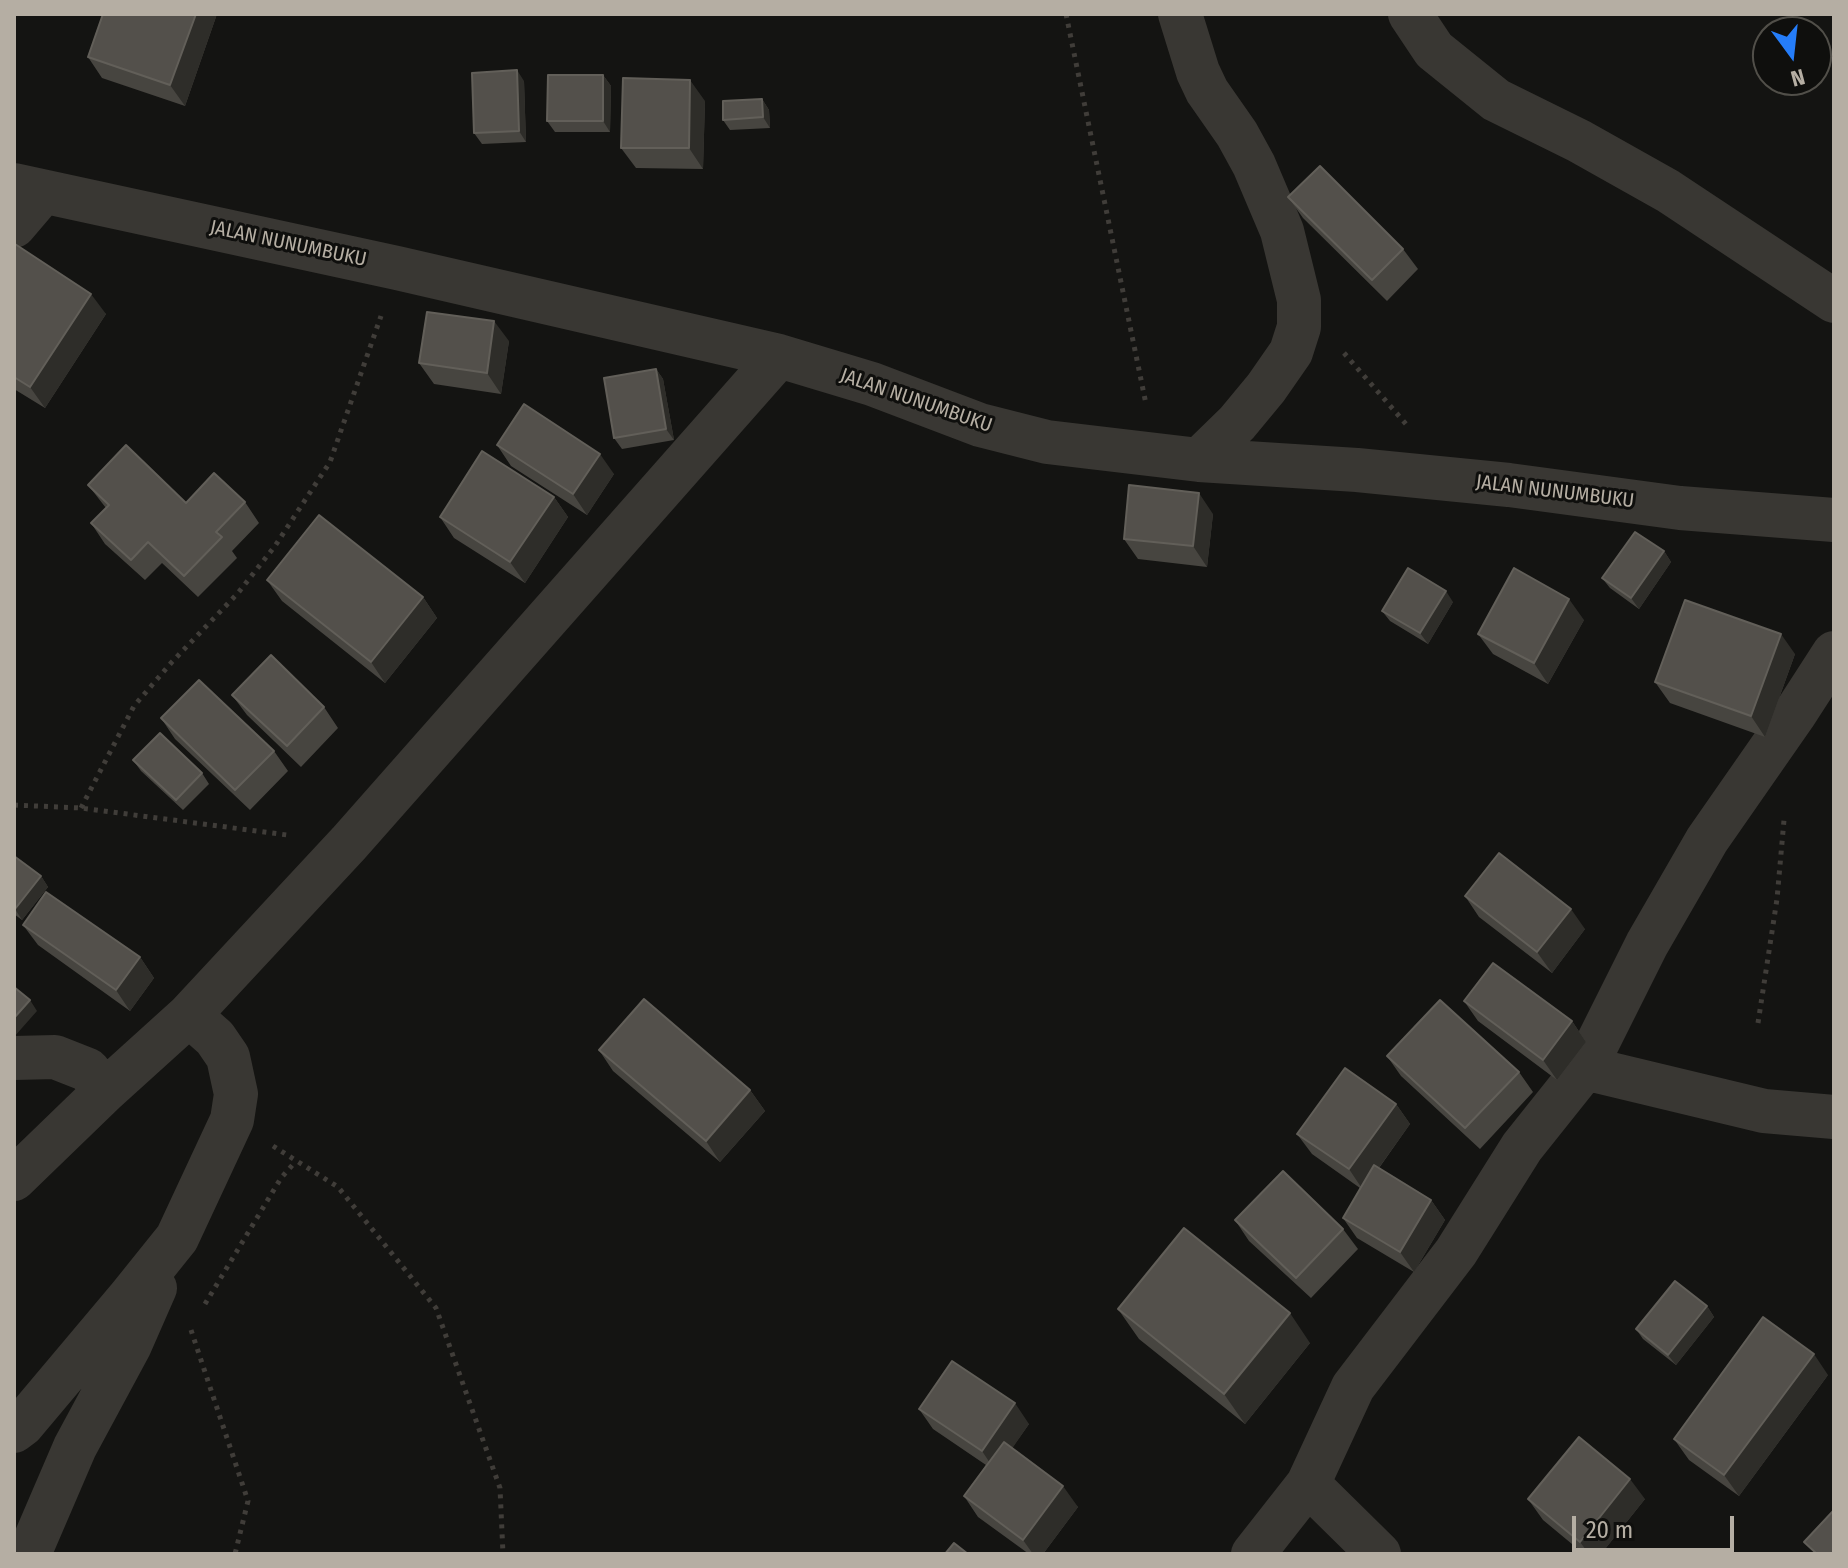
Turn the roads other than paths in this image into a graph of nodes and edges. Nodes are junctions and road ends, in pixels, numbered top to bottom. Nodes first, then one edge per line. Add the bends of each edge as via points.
1 (1180, 14) edge
2 (1410, 14) edge
3 (28, 188) edge
4 (14, 226) edge
5 (1834, 301) edge
6 (779, 356) junction
7 (1178, 458) junction
8 (1834, 520) edge
9 (1834, 653) edge
10 (189, 1015) junction
11 (14, 1058) edge
12 (1585, 1068) junction
13 (105, 1091) junction
14 (1834, 1117) edge
15 (14, 1179) edge
16 (177, 1238) junction
17 (14, 1431) edge
18 (1308, 1484) junction
19 (29, 1554) edge
20 (1253, 1554) edge
21 (1379, 1554) edge

1 - 7 street via 1198,72 1237,134 1282,231 1299,300 1299,327 1291,352 1237,423
2 - 5 street via 1434,50 1496,100 1668,191
3 - 4 street
3 - 6 street, JALAN NUNUMBUKU
6 - 7 street, JALAN NUNUMBUKU via 1047,442
6 - 10 street via 349,843
7 - 8 street, JALAN NUNUMBUKU via 1453,479 1680,508
9 - 12 street via 1707,840
10 - 13 street
10 - 16 street via 228,1057 236,1094 232,1120
11 - 13 street via 55,1057 88,1070
12 - 14 street via 1764,1111
12 - 18 street via 1522,1147 1456,1252 1353,1387
13 - 15 street
16 - 17 street
16 - 19 street
18 - 20 street
18 - 21 street

